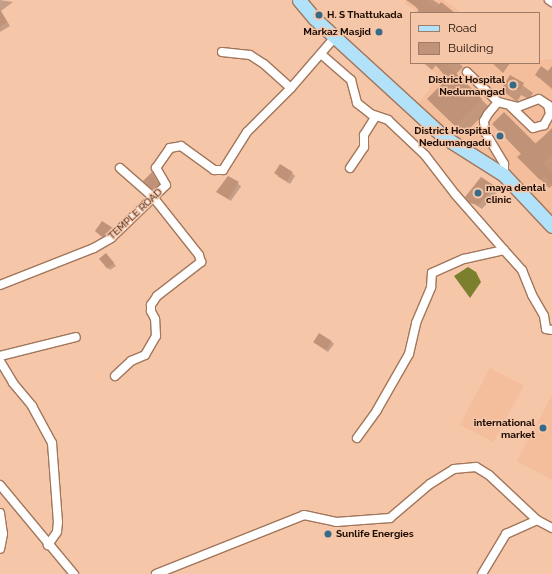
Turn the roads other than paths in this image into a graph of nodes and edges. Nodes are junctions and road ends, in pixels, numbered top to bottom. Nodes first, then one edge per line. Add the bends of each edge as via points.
1 (299, 0) edge
2 (549, 0) edge
3 (552, 2) edge
4 (335, 37) junction
5 (222, 52) dead end
6 (321, 54) junction
7 (467, 72) dead end
8 (291, 88) junction
9 (498, 102) junction
10 (510, 106) junction
11 (376, 116) junction
12 (120, 168) dead end
13 (350, 168) dead end
14 (504, 175) junction
15 (153, 197) junction
16 (552, 226) edge
17 (504, 250) junction
18 (0, 285) edge
19 (552, 330) edge
20 (76, 337) dead end
21 (0, 356) edge
22 (0, 361) edge
23 (115, 376) dead end
24 (357, 438) dead end
25 (1, 489) edge
26 (0, 513) edge
27 (537, 520) junction
28 (552, 528) edge
29 (48, 545) junction
30 (0, 549) edge
31 (74, 574) edge
32 (156, 574) edge
33 (482, 574) edge

1 - 4 main road
2 - 3 street
4 - 6 street, TEMPLE ROAD
4 - 14 main road via 444,137
5 - 8 street via 250,55
6 - 8 street, TEMPLE ROAD
6 - 11 street via 351,80 357,102
7 - 9 street
8 - 15 street, TEMPLE ROAD via 247,132 223,170 214,170 181,146 170,148 156,168 166,185
9 - 10 street
9 - 14 street via 484,121 485,132 504,164
10 - 10 street via 518,107 539,99 548,105 550,114 544,125 533,128
11 - 13 street via 364,135 364,147
11 - 17 street via 388,120 424,155
12 - 15 street
14 - 16 main road
15 - 18 street, TEMPLE ROAD via 111,238 94,248
15 - 23 street via 199,255 201,262 157,296 151,304 156,336 145,355 131,361
17 - 19 street via 522,270 544,316 546,329
17 - 24 street via 464,260 432,273 431,287 416,323 409,354
20 - 21 street
22 - 29 street via 13,383 32,406 52,444 58,522 57,532
25 - 29 street
26 - 30 street via 3,534
27 - 28 street
27 - 32 street via 489,475 476,467 454,469 430,484 390,518 336,522 304,515
27 - 33 street via 506,534
29 - 31 street

